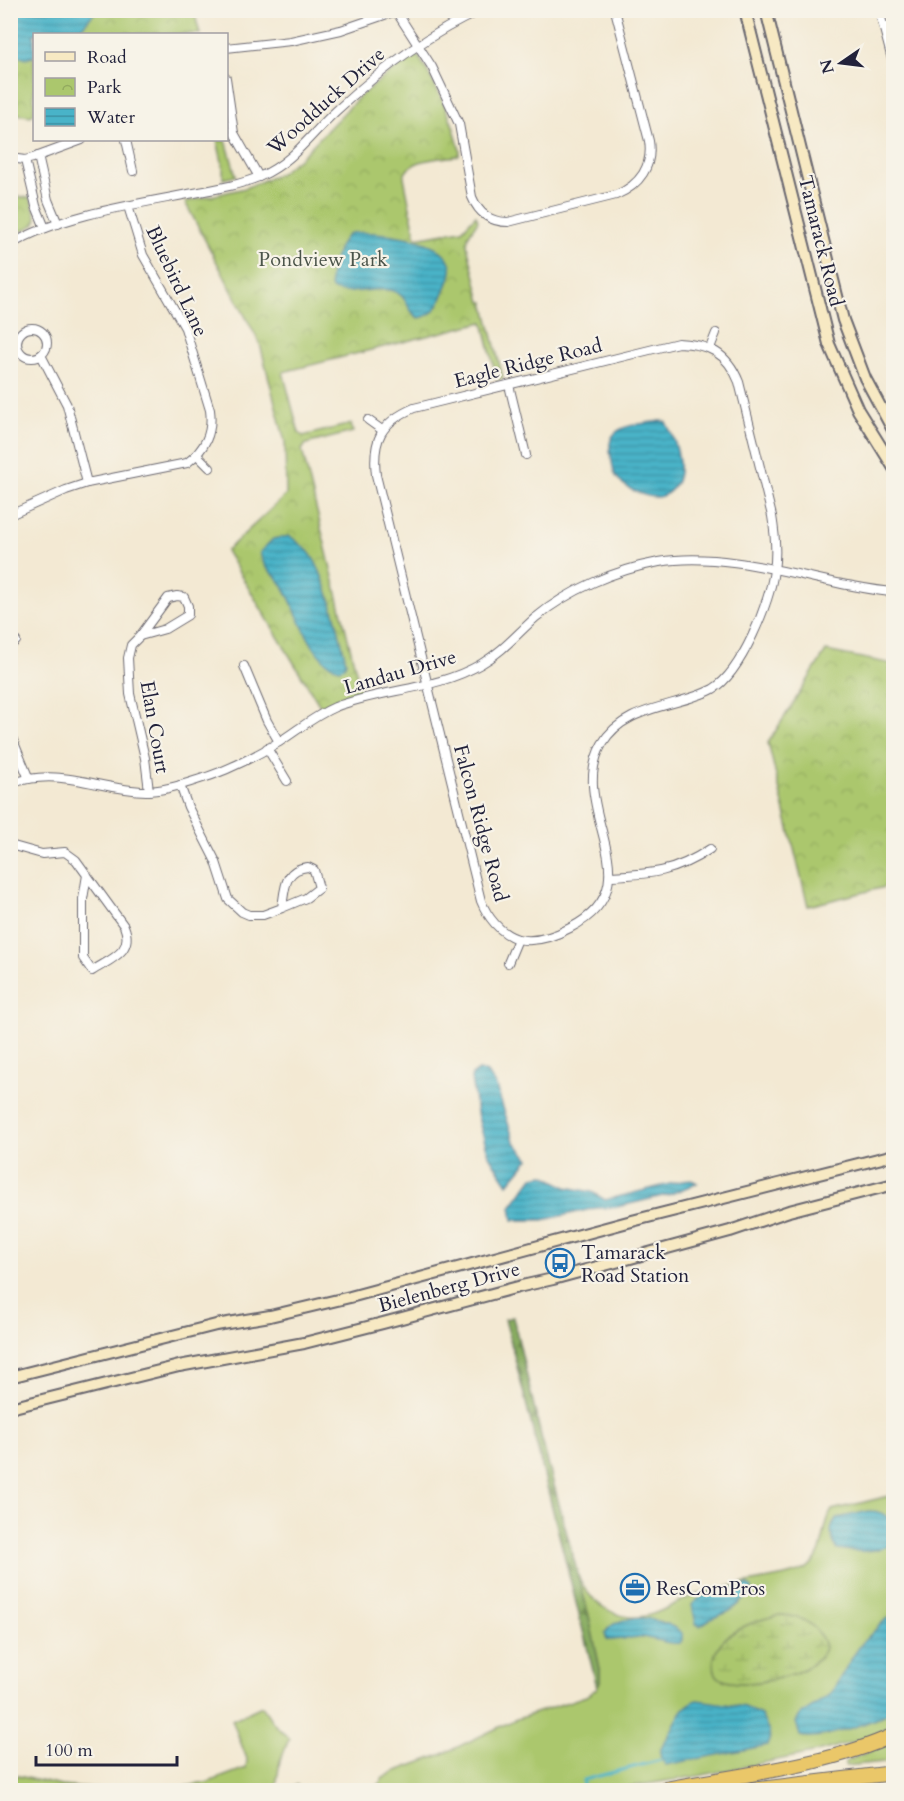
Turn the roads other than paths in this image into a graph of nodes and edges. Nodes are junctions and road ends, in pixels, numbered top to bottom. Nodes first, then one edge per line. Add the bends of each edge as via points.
1 (482, 10) edge
2 (615, 10) edge
3 (745, 10) edge
4 (766, 10) edge
5 (879, 10) edge
6 (894, 26) edge
7 (884, 28) junction
8 (417, 44) junction
9 (228, 48) edge
10 (894, 67) edge
11 (228, 92) edge
12 (79, 141) edge
13 (126, 141) edge
14 (38, 156) junction
15 (10, 158) edge
16 (25, 160) junction
17 (134, 171) dead end
18 (259, 177) junction
19 (128, 206) junction
20 (58, 224) junction
21 (45, 228) junction
22 (10, 245) edge
23 (716, 333) dead end
24 (710, 348) junction
25 (41, 355) dead end
26 (509, 385) junction
27 (368, 420) dead end
28 (382, 430) junction
29 (894, 432) edge
30 (197, 455) junction
31 (525, 455) dead end
32 (210, 468) dead end
33 (894, 468) edge
34 (87, 483) junction
35 (10, 514) edge
36 (774, 570) junction
37 (894, 592) edge
38 (140, 636) junction
39 (244, 666) dead end
40 (428, 684) junction
41 (10, 733) edge
42 (279, 742) junction
43 (267, 748) junction
44 (29, 779) junction
45 (287, 781) dead end
46 (10, 784) edge
47 (180, 785) junction
48 (149, 791) junction
49 (10, 845) edge
50 (710, 849) dead end
51 (87, 875) junction
52 (610, 876) junction
53 (282, 908) junction
54 (518, 939) junction
55 (508, 963) dead end
56 (894, 1155) edge
57 (894, 1184) edge
58 (10, 1377) edge
59 (10, 1408) edge
60 (894, 1735) edge
61 (894, 1773) edge
62 (661, 1791) edge
63 (751, 1791) edge

1 - 8 street, Woodduck Drive
2 - 8 street via 651,152 644,174 628,190 616,195 508,222 496,222 476,206 459,124
3 - 33 street, Tamarack Road via 829,344 858,410
4 - 29 street, Tamarack Road via 846,328 868,385
5 - 7 street
6 - 7 street
7 - 10 street
8 - 9 street via 396,11 341,30 291,41
8 - 18 street, Woodduck Drive via 335,111 301,148
11 - 18 street via 234,133
12 - 14 street
13 - 17 street
14 - 16 street
14 - 20 street
15 - 16 street
16 - 21 street
18 - 19 street, Woodduck Drive
19 - 20 street, Woodduck Drive
19 - 30 street, Bluebird Lane via 143,255 185,328 210,410 206,444
20 - 21 street, Woodduck Drive
21 - 22 street, Woodduck Drive
23 - 24 street
24 - 26 street, Eagle Ridge Road via 678,343
24 - 36 street via 723,357 739,382 772,516 776,538
25 - 34 street via 67,405
26 - 28 street, Eagle Ridge Road via 414,408 391,420
26 - 31 street
27 - 28 street
28 - 40 street via 374,458 376,475
30 - 32 street
30 - 34 street via 176,466
34 - 35 street
36 - 37 street, Landau Drive
36 - 40 street, Landau Drive via 686,560 660,562 612,575 564,598 479,665
36 - 52 street via 760,617 726,679 714,688 623,722 613,729 598,751 591,778 592,792
38 - 38 street, Elan Court via 168,598 184,597 188,615 165,629
38 - 48 street, Elan Court via 128,658 130,694
39 - 42 street
40 - 42 street, Landau Drive via 336,707
40 - 54 street, Falcon Ridge Road via 481,901 495,924
41 - 44 street
42 - 43 street, Landau Drive
43 - 45 street
43 - 47 street, Landau Drive via 222,771
44 - 46 street, Landau Drive
44 - 48 street, Landau Drive via 76,779
47 - 48 street, Landau Drive
47 - 53 street via 216,862 228,899 249,915
49 - 51 street via 42,854 65,852
50 - 52 street via 669,870
51 - 51 street via 82,950 92,971 126,947 127,934
52 - 54 street via 604,899 582,922 551,936
53 - 53 street via 314,894 319,888 314,870 308,867 292,871 287,877
54 - 55 street
56 - 58 street, Bielenberg Drive via 350,1297 216,1325
57 - 59 street, Bielenberg Drive via 349,1332 178,1366
60 - 62 highway via 866,1747 778,1769
61 - 63 highway

